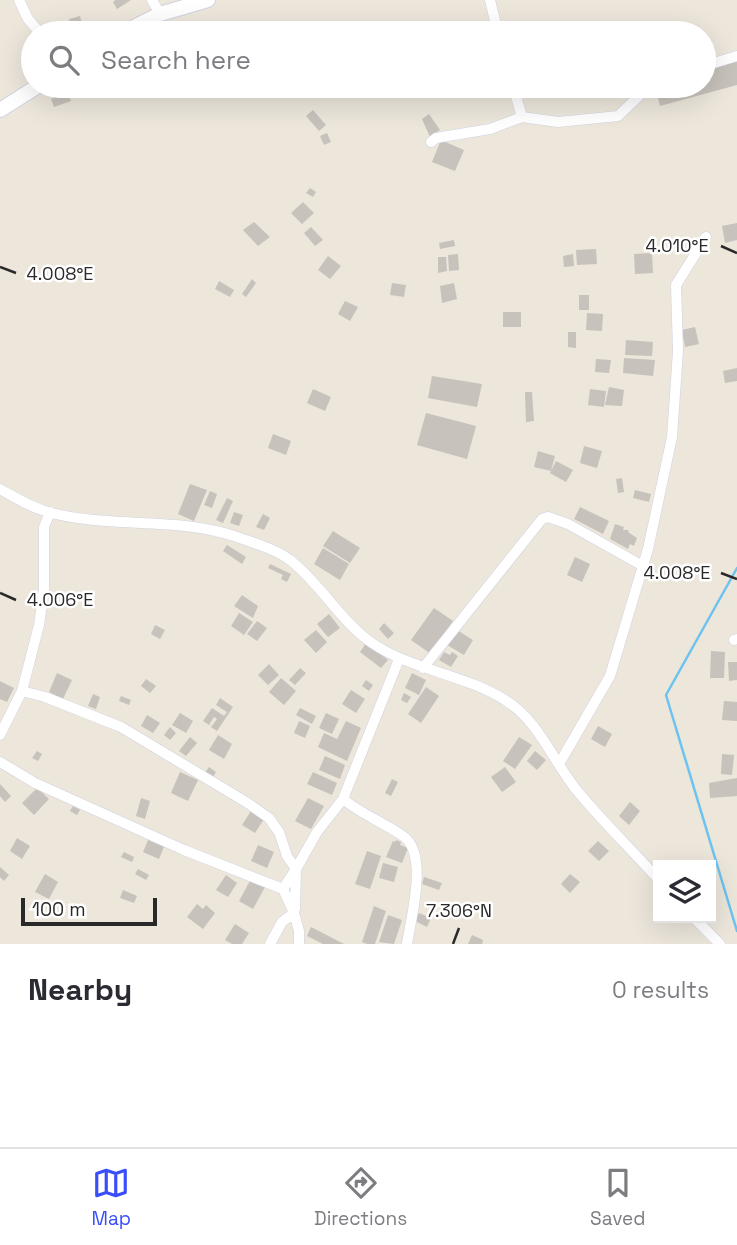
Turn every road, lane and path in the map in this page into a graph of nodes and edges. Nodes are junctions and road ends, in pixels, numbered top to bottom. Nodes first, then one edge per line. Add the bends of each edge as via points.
1 (19, 0) edge
2 (152, 0) edge
3 (208, 0) edge
4 (490, 0) edge
5 (160, 14) junction
6 (30, 21) edge
7 (146, 21) edge
8 (495, 21) edge
9 (737, 56) edge
10 (716, 62) edge
11 (21, 97) edge
12 (517, 98) edge
13 (638, 98) edge
14 (0, 110) edge
15 (523, 117) junction
16 (431, 142) dead end
17 (706, 237) dead end
18 (0, 489) edge
19 (50, 512) junction
20 (643, 566) junction
21 (399, 659) junction
22 (424, 668) junction
23 (22, 691) junction
24 (0, 735) edge
25 (0, 762) edge
26 (559, 764) junction
27 (343, 799) junction
28 (296, 869) junction
29 (653, 874) edge
30 (283, 889) junction
31 (295, 913) junction
32 (698, 923) edge
33 (713, 942) edge
34 (270, 944) edge
35 (299, 944) edge
36 (407, 944) edge

1 - 6 street
2 - 5 street
3 - 5 main road
4 - 8 street
5 - 7 main road
9 - 10 street
11 - 14 main road
12 - 15 street
13 - 15 street via 618,116 558,122
15 - 16 street
17 - 20 street via 676,285 678,351 672,437
18 - 19 street
19 - 21 street via 200,527 275,551 299,568 352,627
19 - 23 street via 44,527 39,625
20 - 22 street via 568,524 542,519
20 - 26 street via 610,676
21 - 22 street
21 - 27 street
22 - 26 street via 509,702 534,726
23 - 24 street
23 - 28 street via 121,727 246,802 269,818
25 - 30 street via 35,783 184,850
26 - 29 street via 577,792
27 - 28 street
27 - 36 street via 406,837 417,858
28 - 30 street
28 - 31 street
30 - 31 street
31 - 34 street via 282,922
31 - 35 street
32 - 33 street

